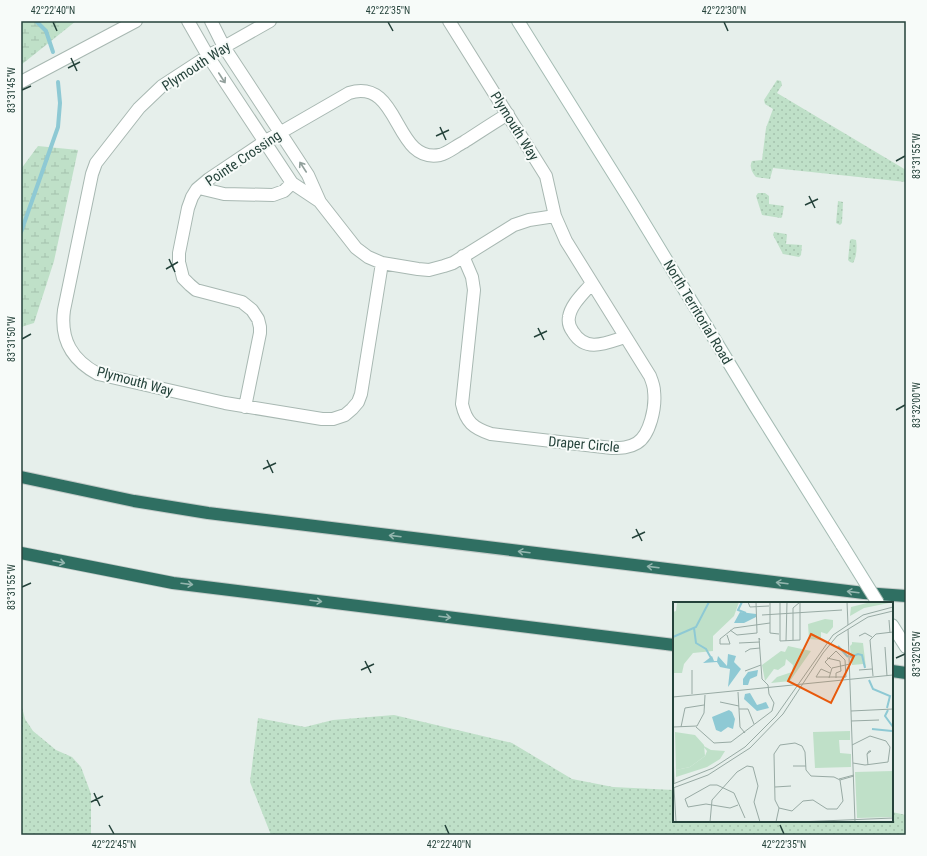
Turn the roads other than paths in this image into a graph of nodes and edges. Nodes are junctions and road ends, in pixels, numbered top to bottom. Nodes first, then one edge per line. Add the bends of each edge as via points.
1 (136, 21) edge
2 (188, 21) edge
3 (211, 21) edge
4 (270, 21) edge
5 (449, 21) edge
6 (518, 21) edge
7 (224, 47) junction
8 (208, 56) junction
9 (21, 82) edge
10 (508, 114) junction
11 (280, 133) junction
12 (264, 142) junction
13 (292, 183) junction
14 (199, 188) junction
15 (320, 202) junction
16 (555, 216) junction
17 (463, 256) junction
18 (382, 263) junction
19 (592, 284) junction
20 (626, 337) junction
21 (245, 407) junction
22 (21, 477) edge
23 (21, 553) edge
24 (906, 596) edge
25 (877, 602) edge
26 (893, 627) edge
27 (673, 645) edge
28 (906, 647) edge
29 (893, 671) edge
30 (906, 673) edge

1 - 9 street
2 - 8 street
3 - 7 street
4 - 7 street, Plymouth Way
5 - 10 street, Plymouth Way
6 - 25 street, North Territorial Road, bridge
7 - 8 street, Plymouth Way
7 - 11 street
8 -> 12 street
8 - 21 street, Plymouth Way via 162,86 140,108 96,163 65,302 63,327 67,343 74,355 98,374
10 - 11 street, Pointe Crossing via 448,152 435,156 418,151 410,143 382,99 374,93 358,90 348,93
10 - 16 street, Plymouth Way via 546,176
11 - 12 street, Pointe Crossing
15 -> 11 street via 308,175
12 - 13 street
12 - 14 street, Pointe Crossing via 208,179
13 - 14 street via 273,195 224,194
13 - 15 street
14 - 21 street, Pointe Crossing via 188,208 179,262 183,278 190,285 202,292 242,302 258,319 260,333
15 - 18 street via 356,248
16 - 17 street via 514,225
16 - 19 street, Draper Circle via 566,241
17 - 18 street via 444,266 429,270
17 - 20 street, Draper Circle via 472,277 474,290 462,404 467,419 479,430 491,434 612,448 625,448 636,444 648,430 654,391 650,376
18 - 21 street, Plymouth Way via 361,394 352,409 338,418 322,419
19 - 20 street, Draper Circle
19 - 20 street via 575,304 569,317 570,327 577,339 588,344 601,345
24 -> 22 highway via 208,513 134,501
23 -> 27 highway via 173,583
26 - 28 street
29 - 30 highway

